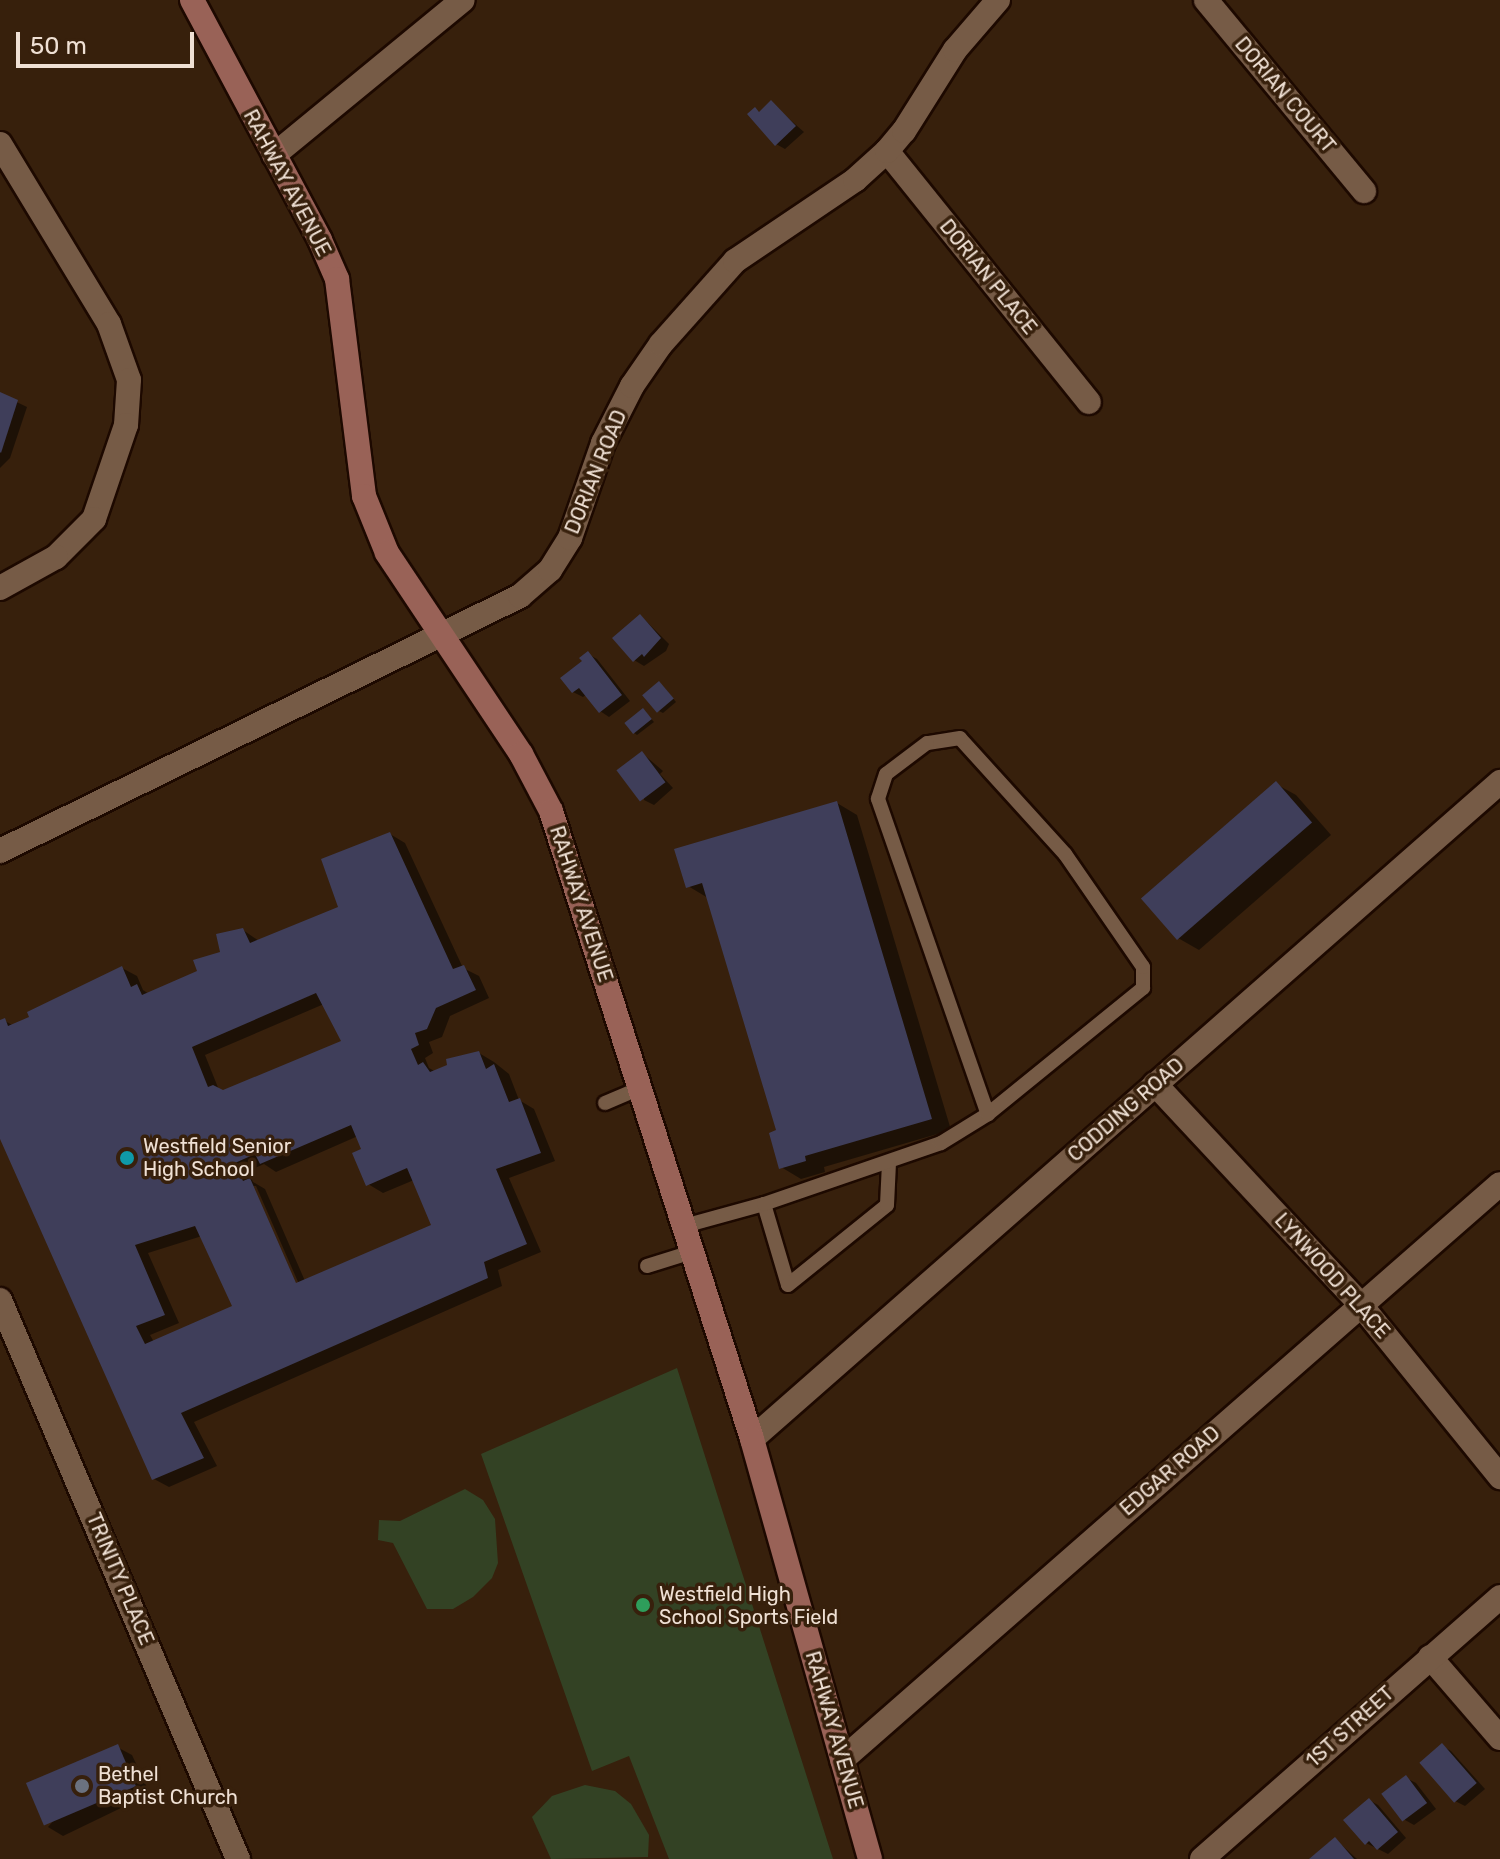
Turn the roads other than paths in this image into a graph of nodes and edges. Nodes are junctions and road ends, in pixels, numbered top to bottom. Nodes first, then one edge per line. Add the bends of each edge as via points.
1 (192, 0) edge
2 (463, 0) edge
3 (998, 0) edge
4 (1206, 0) edge
5 (0, 144) edge
6 (887, 151) junction
7 (274, 155) junction
8 (1364, 191) dead end
9 (1089, 402) dead end
10 (0, 588) edge
11 (442, 635) junction
12 (1500, 782) edge
13 (0, 851) edge
14 (1155, 1084) junction
15 (640, 1088) junction
16 (605, 1103) dead end
17 (988, 1114) junction
18 (889, 1162) junction
19 (1500, 1184) edge
20 (764, 1204) junction
21 (684, 1226) junction
22 (692, 1252) junction
23 (647, 1266) dead end
24 (0, 1300) edge
25 (1360, 1304) junction
26 (752, 1439) junction
27 (1500, 1477) edge
28 (1500, 1597) edge
29 (1430, 1657) junction
30 (1500, 1738) edge
31 (842, 1760) junction
32 (238, 1859) edge
33 (870, 1859) edge
34 (1202, 1859) edge

1 - 7 street, RAHWAY AVENUE
2 - 7 street
3 - 6 street, DORIAN ROAD via 955,50
4 - 8 street, DORIAN COURT
5 - 10 street via 109,324 129,380 126,425 94,519 56,557
6 - 9 street, DORIAN PLACE
6 - 11 street, DORIAN ROAD via 855,180 735,261 693,305 632,386 603,443 570,538 550,570 520,596
7 - 11 street, RAHWAY AVENUE via 337,279 364,496 387,553
11 - 13 street, DORIAN ROAD
11 - 15 street, RAHWAY AVENUE via 521,754 551,811
12 - 14 street, CODDING ROAD
14 - 25 street, LYNWOOD PLACE
14 - 26 street, CODDING ROAD
15 - 16 lane
15 - 21 street, RAHWAY AVENUE
17 - 17 lane via 1143,988 1143,967 1065,854 960,738 927,743 886,774 878,799
17 - 18 lane via 941,1143
18 - 20 lane
18 - 20 lane via 887,1205 788,1285
19 - 25 street, EDGAR ROAD
20 - 21 lane
21 - 22 street, RAHWAY AVENUE
22 - 23 lane
22 - 26 street, RAHWAY AVENUE
24 - 32 street, TRINITY PLACE
25 - 27 street, LYNWOOD PLACE
25 - 31 street, EDGAR ROAD
26 - 31 street, RAHWAY AVENUE
28 - 29 street, 1ST STREET
29 - 30 street
29 - 34 street, 1ST STREET
31 - 33 street, RAHWAY AVENUE

